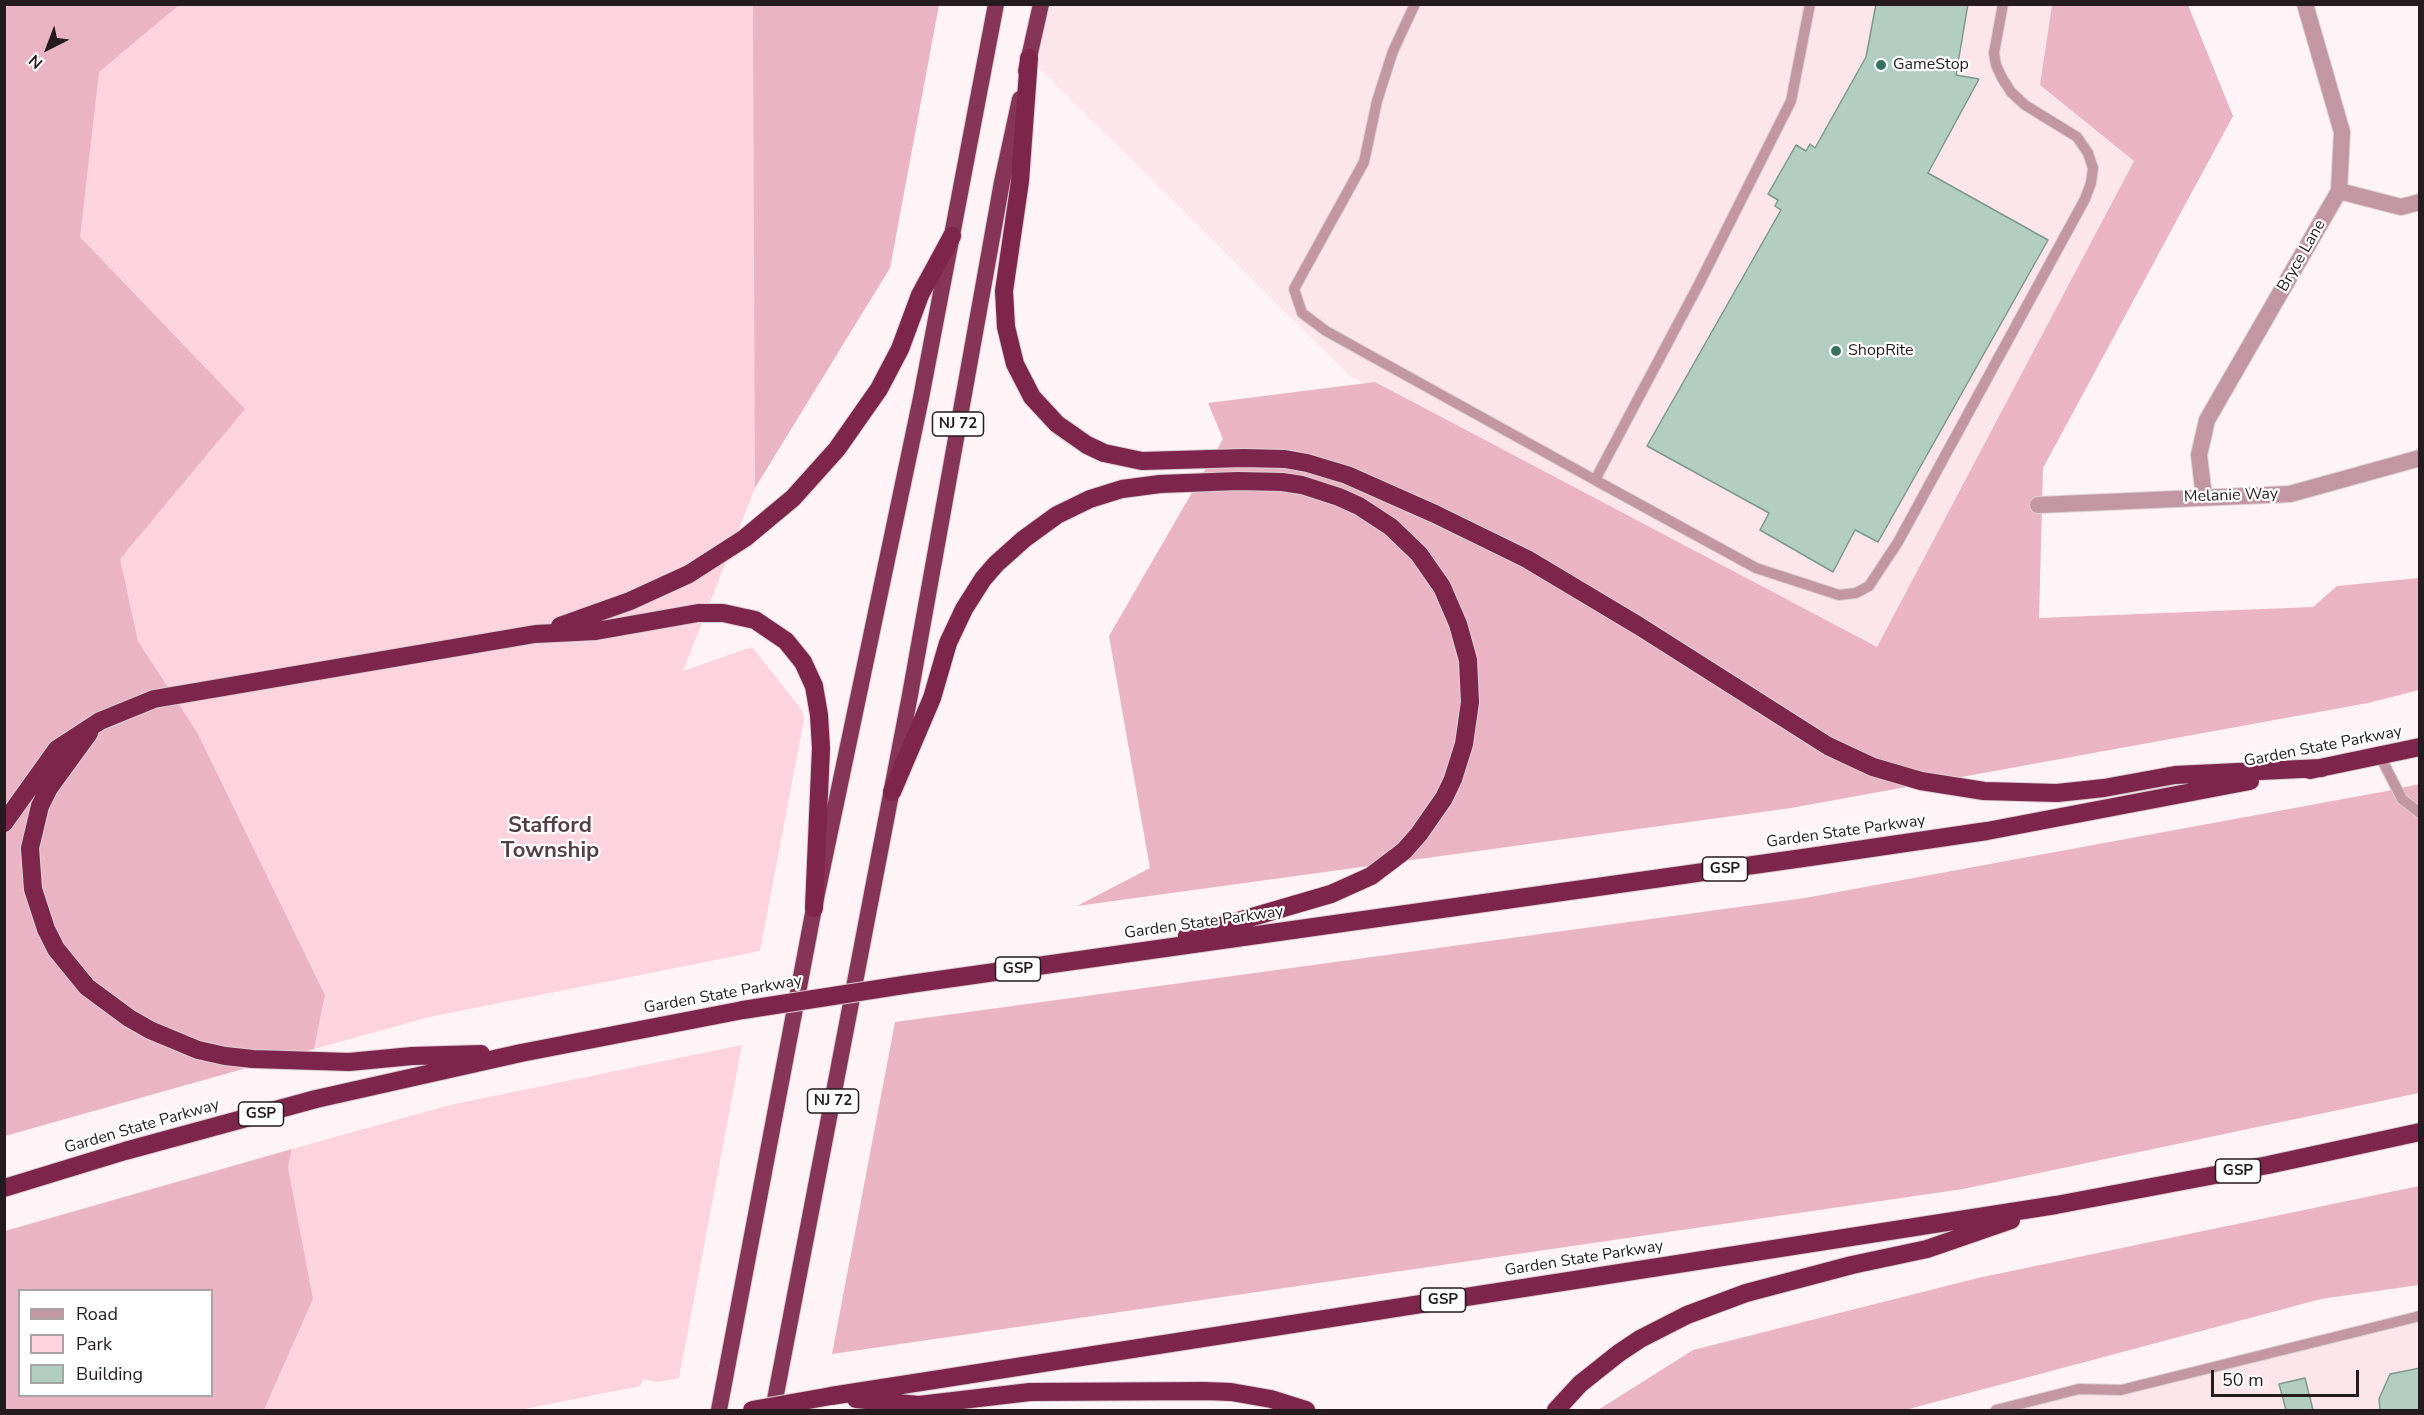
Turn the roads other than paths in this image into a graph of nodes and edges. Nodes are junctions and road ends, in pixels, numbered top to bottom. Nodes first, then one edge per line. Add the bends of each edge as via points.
1 (996, 4) edge
2 (1041, 4) edge
3 (1415, 4) edge
4 (1810, 4) edge
5 (2003, 4) edge
6 (2305, 4) edge
7 (1029, 58) junction
8 (2339, 190) junction
9 (2420, 202) edge
10 (952, 236) junction
11 (2420, 458) edge
12 (1595, 480) junction
13 (2204, 497) junction
14 (2038, 505) dead end
15 (535, 634) junction
16 (100, 721) junction
17 (2420, 747) edge
18 (2380, 756) junction
19 (2322, 768) junction
20 (892, 792) junction
21 (2420, 813) edge
22 (4, 824) edge
23 (814, 908) junction
24 (1126, 954) junction
25 (522, 1053) junction
26 (2420, 1132) edge
27 (4, 1188) edge
28 (2056, 1205) junction
29 (2420, 1316) edge
30 (831, 1396) junction
31 (719, 1410) edge
32 (752, 1410) edge
33 (773, 1410) edge
34 (1306, 1410) edge
35 (1556, 1410) edge
36 (1996, 1410) edge

1 - 10 highway, NJ 72
2 - 7 highway, NJ 72
3 - 12 lane via 1377,101 1364,162 1294,289 1302,313 1326,331
4 - 12 lane via 1791,101
5 - 12 lane via 1994,53 2002,78 2025,105 2077,138 2093,168 2091,183 1909,521 1869,586 1839,595 1756,568
6 - 8 street, Bryce Lane via 2342,132
7 - 19 highway via 1020,181 1004,291 1006,327 1015,364 1032,397 1057,424 1087,445 1142,461 1285,459 1347,475 1545,569 1828,746 1873,767 1921,781 1984,791 2057,793 2175,775
7 - 20 highway, NJ 72 via 1002,182
8 - 9 street via 2401,207
8 - 13 street, Bryce Lane via 2207,420 2199,455
10 - 15 highway via 920,295 900,349 879,389 837,449 793,498 745,538 689,574 630,601
10 - 23 highway, NJ 72
11 - 13 street, Melanie Way via 2290,494
13 - 14 street, Melanie Way
15 - 16 highway via 171,695 136,704
15 - 23 highway via 596,631 698,613 723,613 755,621 786,641 809,674 819,715
16 - 22 highway via 57,749
16 - 25 highway via 58,773 40,807 30,848 38,909 56,949 87,987 129,1018 171,1040 198,1050 243,1058 349,1062
17 - 18 highway, Garden State Parkway / GSP
18 - 19 highway, Garden State Parkway / GSP
18 - 21 lane via 2402,799
19 - 24 highway, Garden State Parkway / GSP via 1987,831
20 - 24 highway via 964,609 996,564 1057,515 1122,489 1238,481 1302,485 1376,515 1404,538 1432,571 1464,642 1470,679 1468,726 1460,761 1444,798 1404,851 1353,885
20 - 33 highway, NJ 72
23 - 31 highway, NJ 72
24 - 25 highway, Garden State Parkway / GSP, bridge via 743,1010
25 - 27 highway, Garden State Parkway / GSP via 316,1099
26 - 28 highway, Garden State Parkway / GSP via 2256,1168
28 - 30 highway, Garden State Parkway / GSP
28 - 35 highway via 1927,1249 1776,1284 1687,1315 1619,1353 1580,1384
29 - 36 lane via 2121,1390 2079,1389
30 - 32 highway, Garden State Parkway / GSP, bridge
30 - 34 highway via 919,1405 1030,1392 1205,1391 1271,1399

